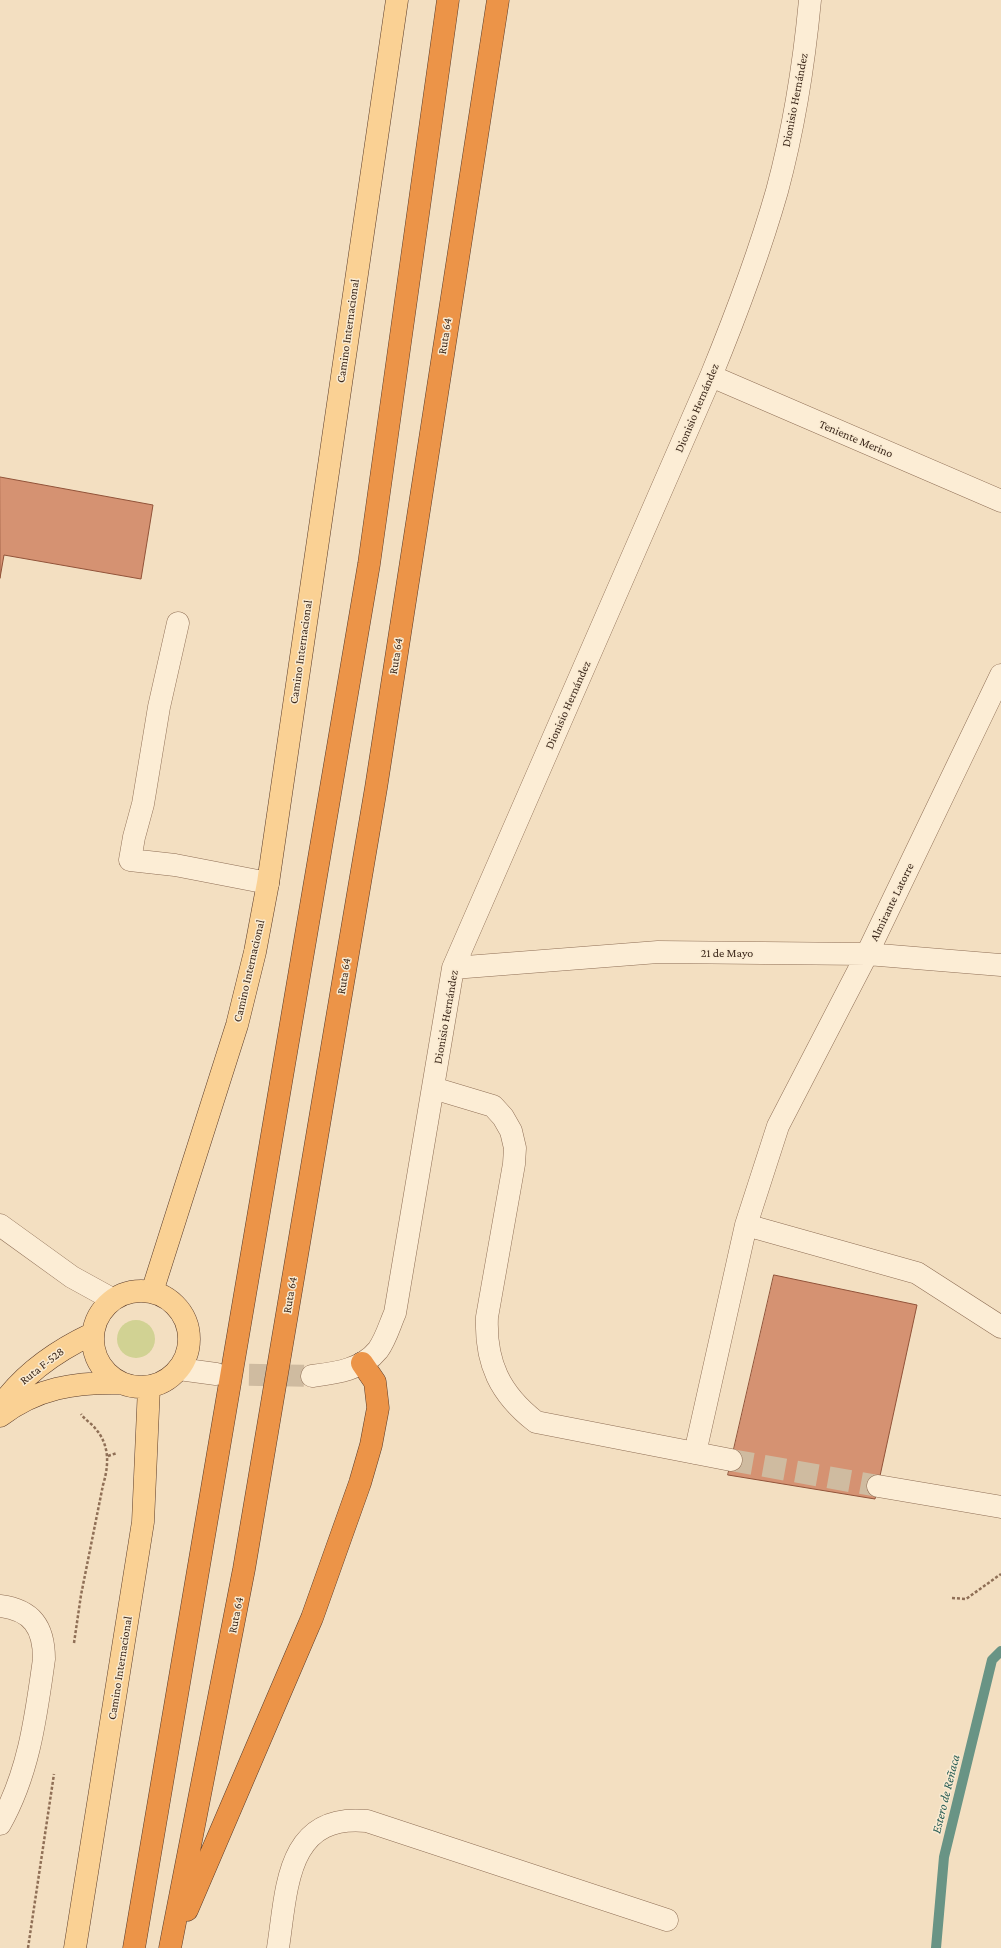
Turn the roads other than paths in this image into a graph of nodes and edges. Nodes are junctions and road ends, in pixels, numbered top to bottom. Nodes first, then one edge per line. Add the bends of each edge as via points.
1 (397, 0) edge
2 (448, 0) edge
3 (498, 0) edge
4 (810, 0) edge
5 (711, 376) junction
6 (1001, 502) edge
7 (178, 623) dead end
8 (1001, 676) edge
9 (268, 883) junction
10 (867, 954) junction
11 (1001, 965) edge
12 (453, 968) junction
13 (434, 1088) junction
14 (746, 1225) junction
15 (0, 1226) edge
16 (152, 1292) junction
17 (112, 1299) junction
18 (1001, 1327) edge
19 (92, 1334) junction
20 (362, 1363) junction
21 (179, 1369) junction
22 (216, 1374) tunnel mouth
23 (312, 1376) tunnel mouth
24 (120, 1382) junction
25 (149, 1387) junction
26 (0, 1408) edge
27 (0, 1416) edge
28 (695, 1454) junction
29 (732, 1460) tunnel mouth
30 (878, 1486) tunnel mouth
31 (1001, 1508) edge
32 (1, 1608) edge
33 (0, 1824) edge
34 (667, 1920) dead end
35 (75, 1948) edge
36 (134, 1948) edge
37 (170, 1948) edge
38 (278, 1948) edge

1 - 9 main road, Camino Internacional
2 - 36 highway via 369,564 276,1124
3 - 37 highway, Ruta 64 via 376,788 244,1569
4 - 5 street, Dionisio Hernández via 793,121 777,189 757,256
5 - 6 street, Teniente Merino
5 - 12 street, Dionisio Hernández
7 - 9 street via 130,860 175,865
8 - 10 street, Almirante Latorre
9 - 16 main road, Camino Internacional via 255,952 237,1025
10 - 11 street, 21 de Mayo
10 - 12 street, 21 de Mayo via 658,952
10 - 14 street, Almirante Latorre via 778,1126
12 - 13 street, Dionisio Hernández
13 - 20 street, Dionisio Hernández via 395,1312 378,1350
13 - 28 street via 493,1106 503,1117 515,1148 486,1335 489,1354 505,1392 519,1409 536,1422
14 - 18 street via 917,1273
14 - 28 street, Almirante Latorre
15 - 17 street via 72,1277
16 - 17 main road, Ruta F-528 via 138,1290
16 - 21 main road, Ruta F-528 via 167,1298 179,1308 187,1323 190,1339 187,1355
17 - 19 main road, Ruta F-528 via 99,1315
19 - 24 main road, Ruta F-528 via 93,1349 98,1363 107,1374
19 - 26 main road, Ruta F-528 via 53,1355 28,1374
20 - 23 street, Dionisio Hernández via 347,1370
20 - 37 highway via 375,1382 378,1408 360,1483 312,1618
21 - 22 street
21 - 25 main road, Ruta F-528 via 171,1377
24 - 25 main road, Ruta F-528 via 134,1387
24 - 27 main road, Ruta F-528 via 64,1386 36,1395 11,1407
25 - 35 main road, Camino Internacional via 143,1522
28 - 29 street
30 - 31 street
32 - 33 street via 18,1609 31,1618 40,1630 44,1644 29,1750 18,1788
34 - 38 street via 367,1821 352,1819 324,1827 300,1848 292,1863 288,1880

